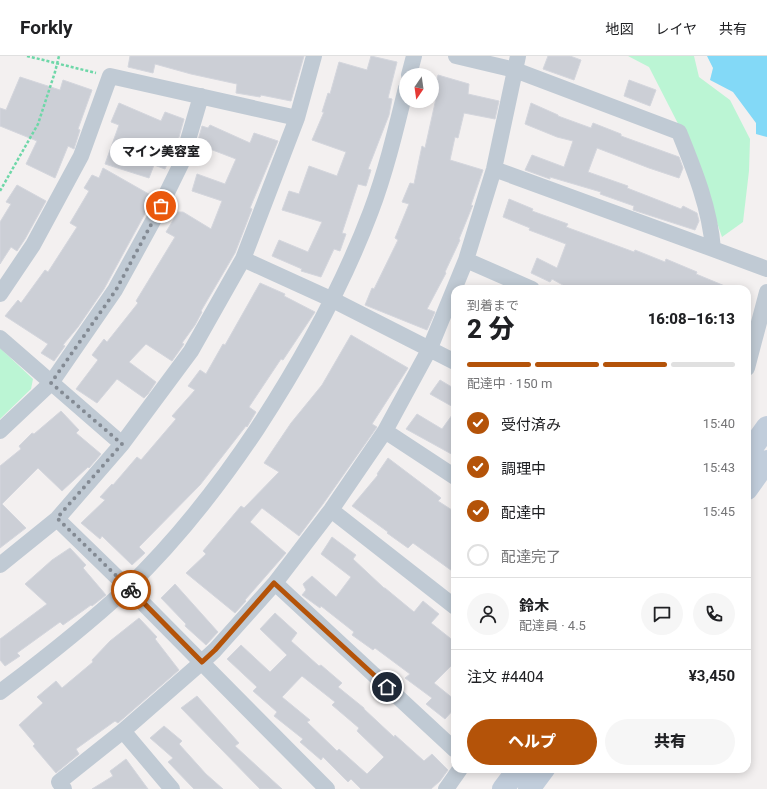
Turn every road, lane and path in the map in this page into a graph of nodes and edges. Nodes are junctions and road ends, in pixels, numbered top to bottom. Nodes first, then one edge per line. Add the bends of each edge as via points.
1 (27, 56) edge
2 (59, 56) edge
3 (314, 56) edge
4 (414, 56) edge
5 (456, 56) edge
6 (517, 63) edge
7 (57, 64) junction
8 (411, 68) edge
9 (110, 76) junction
10 (200, 96) junction
11 (401, 108) edge
12 (297, 118) junction
13 (494, 169) junction
14 (0, 191) edge
15 (713, 249) junction
16 (243, 259) junction
17 (466, 260) junction
18 (767, 269) edge
19 (456, 285) edge
20 (523, 285) edge
21 (767, 292) edge
22 (0, 294) edge
23 (451, 297) edge
24 (333, 300) junction
25 (0, 338) edge
26 (430, 348) junction
27 (751, 353) edge
28 (451, 360) edge
29 (51, 383) junction
30 (767, 427) edge
31 (0, 431) edge
32 (385, 431) junction
33 (122, 444) junction
34 (751, 449) edge
35 (767, 461) edge
36 (451, 474) edge
37 (751, 483) edge
38 (331, 510) junction
39 (57, 518) junction
40 (0, 565) edge
41 (274, 583) junction
42 (128, 587) junction
43 (451, 604) edge
44 (202, 662) junction
45 (0, 692) edge
46 (123, 731) junction
47 (451, 746) edge
48 (457, 773) edge
49 (515, 773) edge
50 (541, 773) edge
51 (64, 789) edge
52 (172, 789) edge
53 (327, 789) edge
54 (446, 789) edge
55 (503, 789) edge
56 (529, 789) edge

1 - 7 path
2 - 7 path
3 - 12 street
4 - 8 street
5 - 6 street
6 - 13 street
6 - 15 street via 679,132 699,182 712,232
7 - 9 path
7 - 14 path via 38,124
9 - 10 street
9 - 22 street via 81,156 33,245
10 - 12 street
10 - 29 street via 181,164 154,219 116,290
11 - 24 street via 372,209
12 - 16 street
13 - 15 street
13 - 17 street
15 - 18 street
16 - 24 street
16 - 33 street via 191,351
17 - 19 street
17 - 20 street
21 - 27 street
23 - 26 street
24 - 26 street
24 - 42 street via 285,386 213,492
25 - 29 street
26 - 28 street
26 - 32 street
29 - 31 street
29 - 33 street
30 - 34 main road
32 - 36 street
32 - 38 street
33 - 39 street
35 - 37 main road
38 - 41 street
38 - 43 street
39 - 40 street
39 - 42 street
41 - 44 street
41 - 47 street
42 - 44 street
42 - 45 street via 66,642
44 - 46 street
44 - 53 street
46 - 51 street via 59,782
46 - 52 street
48 - 54 street
49 - 55 main road
50 - 56 main road

